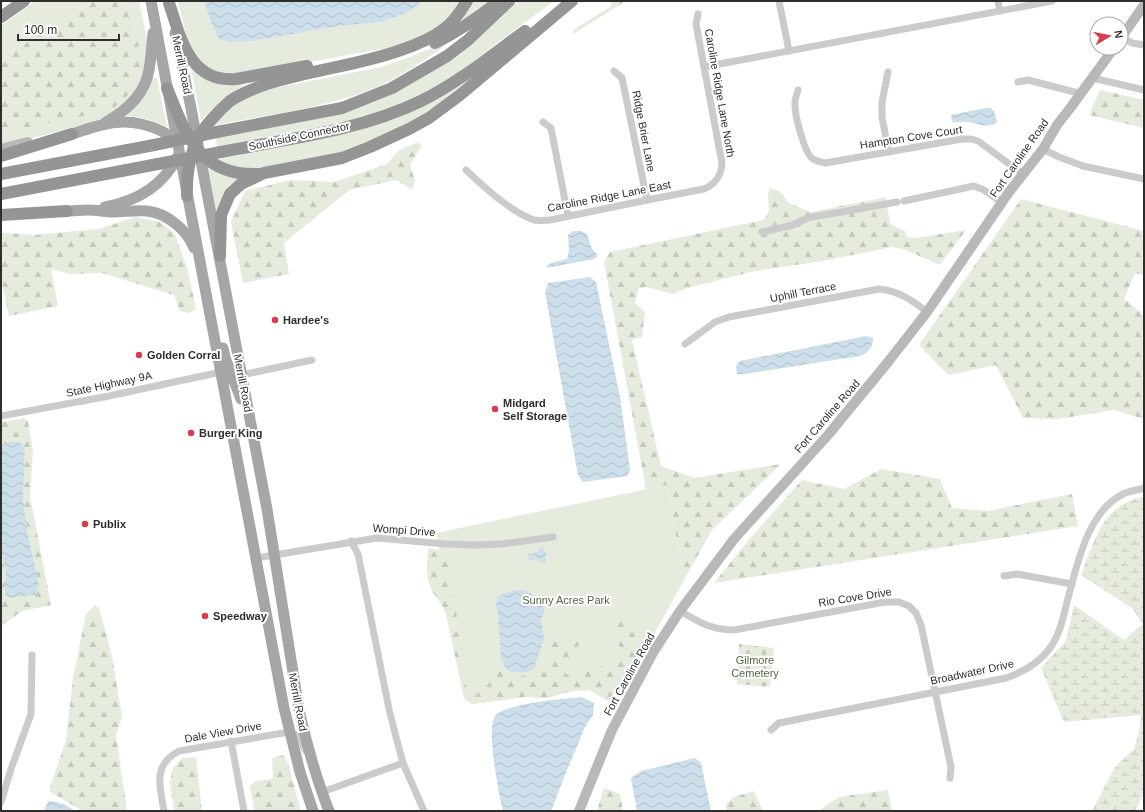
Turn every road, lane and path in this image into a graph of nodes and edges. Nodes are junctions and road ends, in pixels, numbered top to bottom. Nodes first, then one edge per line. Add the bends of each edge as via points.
1 (24, 1) edge
2 (151, 1) edge
3 (467, 1) edge
4 (499, 1) edge
5 (509, 1) edge
6 (566, 1) edge
7 (572, 1) edge
8 (779, 1) edge
9 (998, 1) edge
10 (1052, 1) edge
11 (168, 2) edge
12 (1144, 6) edge
13 (1000, 11) junction
14 (698, 14) dead end
15 (1, 17) edge
16 (155, 20) junction
17 (1129, 26) edge
18 (1129, 41) edge
19 (1144, 45) edge
20 (407, 48) junction
21 (788, 51) junction
22 (1108, 56) edge
23 (704, 67) junction
24 (614, 71) dead end
25 (888, 72) dead end
26 (1093, 78) junction
27 (1018, 82) dead end
28 (167, 88) joint
29 (252, 89) junction
30 (798, 90) dead end
31 (1144, 90) edge
32 (1082, 94) junction
33 (543, 122) dead end
34 (102, 125) junction
35 (72, 134) junction
36 (189, 147) junction
37 (1, 149) edge
38 (1042, 149) junction
39 (889, 152) junction
40 (1, 156) edge
41 (466, 170) dead end
42 (264, 173) junction
43 (1, 174) edge
44 (1023, 174) junction
45 (719, 177) joint
46 (1144, 179) edge
47 (1, 194) edge
48 (187, 196) junction
49 (647, 200) junction
50 (1003, 203) junction
51 (89, 210) junction
52 (67, 211) junction
53 (1, 215) edge
54 (568, 216) junction
55 (1, 220) edge
56 (762, 232) dead end
57 (220, 256) junction
58 (201, 270) junction
59 (927, 312) junction
60 (685, 344) dead end
61 (312, 360) dead end
62 (220, 372) junction
63 (242, 375) junction
64 (1, 416) edge
65 (258, 459) junction
66 (1144, 488) edge
67 (552, 537) dead end
68 (351, 541) junction
69 (274, 555) junction
70 (256, 558) junction
71 (1004, 576) dead end
72 (1072, 584) junction
73 (680, 611) junction
74 (32, 655) dead end
75 (936, 691) junction
76 (771, 730) dead end
77 (289, 732) junction
78 (231, 741) junction
79 (404, 763) junction
80 (315, 772) junction
81 (950, 778) dead end
82 (322, 792) junction
83 (1, 802) edge
84 (164, 811) edge
85 (244, 811) edge
86 (313, 811) edge
87 (329, 811) edge
88 (424, 811) edge
89 (579, 811) edge

1 - 15 highway
2 - 16 main road, Merrill Road
3 - 20 highway via 445,29
4 - 29 highway via 455,33 409,54 388,61
5 - 43 highway, Southside Connector, bridge via 447,56 392,88 342,108
6 - 47 highway, Southside Connector, bridge via 451,84 410,106 377,119 346,128
7 - 42 highway via 429,118 342,158
8 - 21 street
9 - 13 street
10 - 13 street
11 - 20 highway via 193,62 202,71 219,78 236,79
11 - 36 main road, Merrill Road via 190,103
12 - 17 street
13 - 21 street
14 - 23 street, Caroline Ridge Lane North via 696,24
16 - 28 main road, Merrill Road
16 - 34 main road via 149,72 143,86 124,111
18 - 19 street
20 - 29 highway via 381,57
21 - 23 street
22 - 26 street, Fort Caroline Road
23 - 45 street, Caroline Ridge Lane North via 722,162
24 - 49 street, Ridge Brier Lane via 622,78
25 - 39 street via 882,102 882,118
26 - 31 street
26 - 32 street, Fort Caroline Road
27 - 32 street via 1028,80
28 - 36 highway
29 - 36 highway via 221,109
30 - 39 street, Hampton Cove Court via 794,102 803,146 812,159 825,162
32 - 38 street, Fort Caroline Road
33 - 54 street via 551,128
34 - 35 main road
34 - 36 main road via 120,122 146,126 167,134
35 - 37 street
35 - 40 highway
36 - 42 highway via 213,164 228,170 248,174
36 - 48 highway
36 - 51 main road via 157,184 144,194 130,201
36 - 57 main road, Merrill Road via 210,206
38 - 44 street, Fort Caroline Road
38 - 46 street via 1083,166
39 - 44 street, Hampton Cove Court via 971,139 978,141
41 - 54 street, Caroline Ridge Lane East via 504,203 535,220
42 - 57 highway via 241,184 225,203 221,215
44 - 50 street, Fort Caroline Road
45 - 49 street, Caroline Ridge Lane East via 711,186 704,189
48 - 58 main road, Merrill Road
48 - 63 main road via 200,227 225,359 233,372
49 - 54 street, Caroline Ridge Lane East
50 - 56 street via 974,186 807,218 793,225
50 - 59 street, Fort Caroline Road
51 - 52 main road
51 - 58 main road via 146,211 170,220 191,241
52 - 53 highway
52 - 55 street
57 - 63 main road, Merrill Road
58 - 62 main road, Merrill Road
59 - 60 street, Uphill Terrace via 902,294 879,289 729,317 715,322
59 - 73 street, Fort Caroline Road via 832,429 734,539
61 - 63 street
62 - 64 street, State Highway 9A
62 - 65 main road via 234,381 239,392
62 - 70 main road, Merrill Road
63 - 65 main road, Merrill Road
65 - 69 main road, Merrill Road
66 - 72 street, Broadwater Drive via 1124,493 1108,505 1095,521 1088,534
67 - 68 street, Wompi Drive via 474,545 377,538
68 - 69 street, Wompi Drive
68 - 79 street via 358,554 389,709
69 - 70 street, Wompi Drive
69 - 80 main road, Merrill Road via 295,687
70 - 77 main road, Merrill Road
71 - 72 street via 1017,574
72 - 75 street, Broadwater Drive via 1053,644 1033,665 1006,678
73 - 75 street, Rio Cove Drive via 706,626 734,630 863,605 898,602 909,606 916,613
73 - 89 street, Fort Caroline Road via 654,651 612,730
74 - 83 street via 31,714 10,769
75 - 76 street, Broadwater Drive via 779,723
75 - 81 street, Rio Cove Drive via 951,767
77 - 78 street, Dale View Drive
77 - 80 street via 299,738
77 - 86 main road, Merrill Road
78 - 84 street, Dale View Drive via 178,750 168,758 159,776
78 - 85 street
79 - 82 street
79 - 88 street
80 - 82 main road, Merrill Road
82 - 87 main road, Merrill Road

